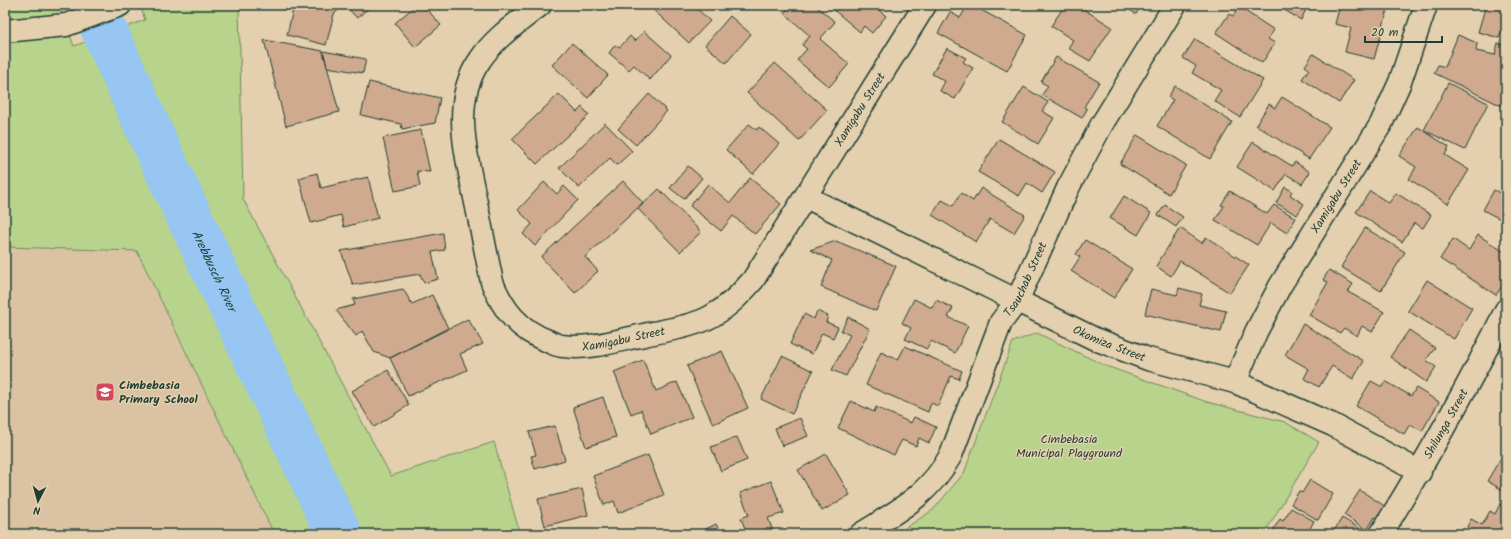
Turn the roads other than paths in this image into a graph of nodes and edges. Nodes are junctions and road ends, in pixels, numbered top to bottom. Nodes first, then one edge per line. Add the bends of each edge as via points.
1 (120, 5) edge
2 (540, 5) edge
3 (925, 5) edge
4 (1175, 5) edge
5 (1426, 5) edge
6 (5, 31) edge
7 (806, 197) junction
8 (1017, 302) junction
9 (1506, 310) edge
10 (1235, 382) junction
11 (1420, 472) junction
12 (861, 534) edge
13 (1381, 534) edge

1 - 6 street via 66,25
2 - 7 street, Xamigabu Street via 497,39 479,60 469,81 464,102 464,141 492,282 507,312 520,326 536,337 562,346 583,346 688,325 706,319 739,296 753,280
3 - 7 street, Xamigabu Street
4 - 8 street, Tsauchab Street via 1098,131
5 - 10 street, Xamigabu Street via 1400,82 1381,124 1280,286 1256,332
7 - 8 street, Okomiza Street
8 - 10 street, Okomiza Street via 1122,350 1173,367
8 - 12 street, Tsauchab Street via 1001,322 996,333 951,455 942,472 917,498
9 - 11 street, Shilunga Street
10 - 11 street, Okomiza Street via 1333,425
11 - 13 street, Shilunga Street

